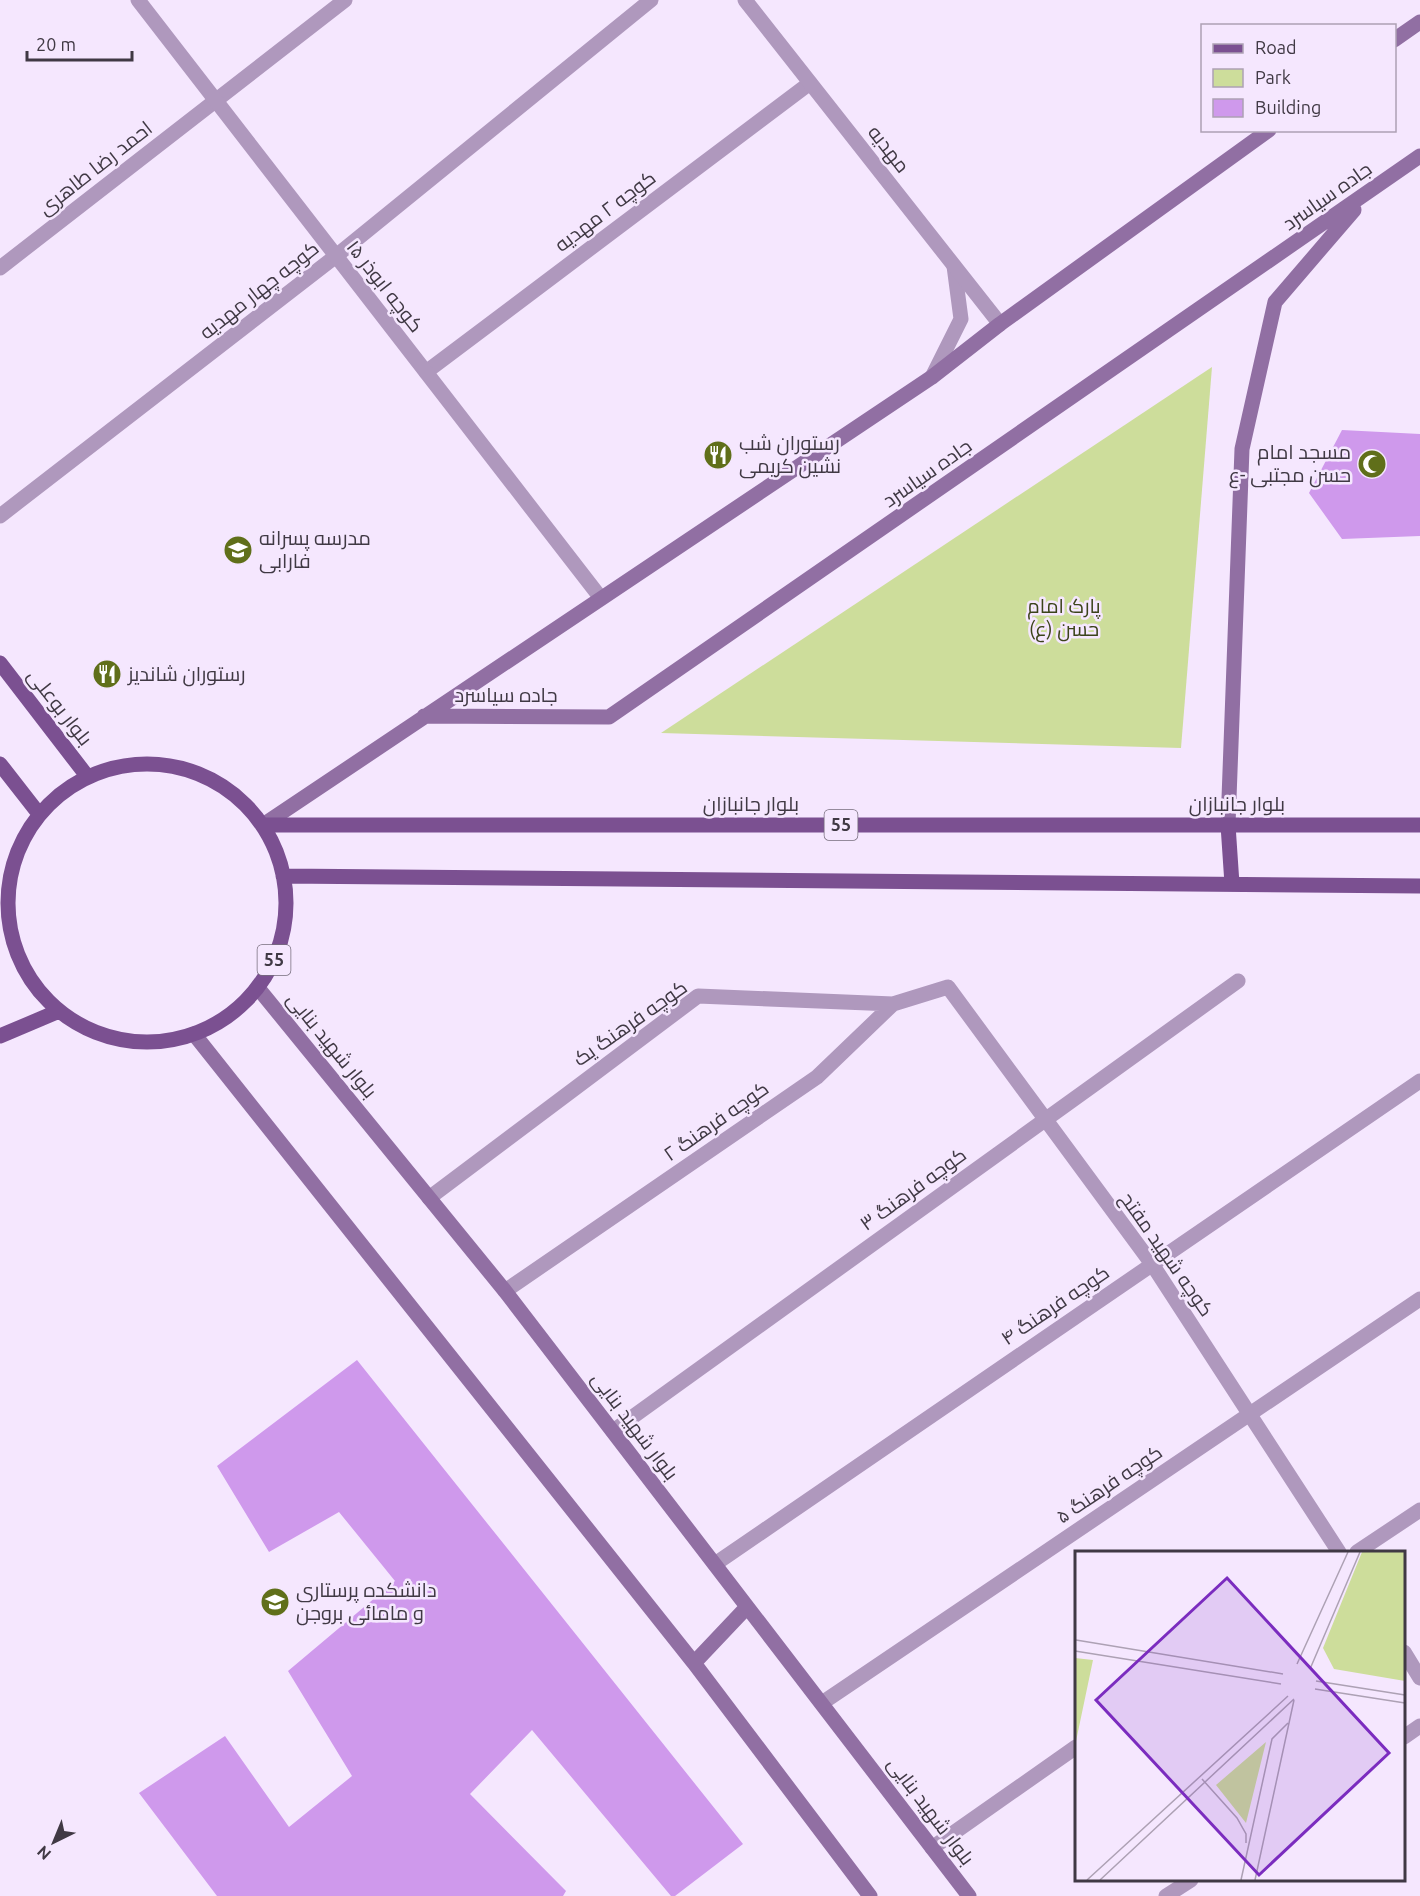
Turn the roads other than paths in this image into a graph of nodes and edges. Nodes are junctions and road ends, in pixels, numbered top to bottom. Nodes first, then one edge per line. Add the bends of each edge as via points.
1 (138, 0) edge
2 (345, 0) edge
3 (651, 0) edge
4 (745, 0) edge
5 (1420, 22) edge
6 (1396, 39) edge
7 (810, 83) junction
8 (216, 101) junction
9 (1266, 132) edge
10 (1420, 156) edge
11 (1371, 190) junction
12 (336, 256) junction
13 (954, 266) junction
14 (0, 268) edge
15 (1000, 324) junction
16 (426, 372) junction
17 (932, 377) junction
18 (0, 516) edge
19 (600, 597) junction
20 (2, 671) edge
21 (424, 716) junction
22 (0, 764) edge
23 (87, 776) junction
24 (39, 814) junction
25 (263, 825) junction
26 (1228, 825) junction
27 (1420, 825) edge
28 (283, 876) junction
29 (1232, 884) junction
30 (1420, 886) edge
31 (4, 921) edge
32 (1238, 981) dead end
33 (948, 987) joint
34 (258, 988) junction
35 (893, 1004) junction
36 (59, 1011) junction
37 (194, 1034) junction
38 (0, 1036) edge
39 (1420, 1081) edge
40 (1045, 1118) junction
41 (429, 1198) junction
42 (1152, 1264) junction
43 (505, 1291) junction
44 (1420, 1299) edge
45 (1249, 1414) junction
46 (613, 1431) junction
47 (1420, 1510) edge
48 (1338, 1551) edge
49 (1358, 1551) edge
50 (714, 1564) junction
51 (747, 1607) junction
52 (1405, 1654) edge
53 (694, 1663) junction
54 (1420, 1678) edge
55 (822, 1703) junction
56 (1420, 1726) edge
57 (1405, 1736) edge
58 (1075, 1748) edge
59 (932, 1848) junction
60 (1189, 1881) edge
61 (870, 1896) edge
62 (969, 1896) edge
63 (1166, 1896) edge

1 - 8 street, کوچه ابوذر ۱۵
2 - 8 street, احمد رضا طاهری
3 - 12 street, کوچه چهار مهدیه
4 - 7 street, مهدیه
5 - 6 main road
7 - 13 street, مهدیه
7 - 16 street, کوچه ۲ مهدیه
8 - 12 street, کوچه ابوذر ۱۵
8 - 14 street, احمد رضا طاهری
9 - 15 main road
10 - 11 main road, جاده سیاسرد
11 - 21 main road, جاده سیاسرد via 609,717
11 - 26 main road via 1275,302 1242,449
12 - 16 street, کوچه ابوذر ۱۵
12 - 18 street, کوچه چهار مهدیه
13 - 15 street, مهدیه
13 - 17 street via 961,318
15 - 17 main road
16 - 19 street, کوچه ابوذر ۱۵
17 - 19 main road
19 - 21 main road
20 - 23 main road, بلوار بوعلی
21 - 25 main road
22 - 24 main road
23 - 24 main road, 55 via 61,792
23 - 25 main road, 55 via 125,765 165,765 193,772 236,796
24 - 31 main road, 55 via 14,864
25 - 26 main road, بلوار جانبازان / 55
25 - 28 main road, 55 via 276,849
26 - 27 main road, بلوار جانبازان / 55
26 - 29 main road
28 - 29 main road
28 - 34 main road, 55 via 286,915 277,953
29 - 30 main road
31 - 36 main road, 55 via 34,985
32 - 40 street, کوچه فرهنگ ۳
33 - 35 street, کوچه فرهنگ ۲
33 - 40 street, کوچه شهید مفتح
34 - 37 main road, 55 via 218,1023
34 - 41 main road, بلوار شهید بنایی
35 - 41 street, کوچه فرهنگ یک via 698,996
35 - 43 street, کوچه فرهنگ ۲ via 817,1077
36 - 37 main road, 55 via 89,1030 124,1040 159,1042
36 - 38 main road
37 - 53 main road
39 - 42 street, کوچه فرهنگ ۴
40 - 42 street, کوچه شهید مفتح
40 - 46 street, کوچه فرهنگ ۳
41 - 43 main road, بلوار شهید بنایی
42 - 45 street, کوچه شهید مفتح
42 - 50 street, کوچه فرهنگ ۴
43 - 46 main road, بلوار شهید بنایی
44 - 45 street, کوچه فرهنگ ۵
45 - 48 street, کوچه شهید مفتح
45 - 55 street, کوچه فرهنگ ۵
46 - 50 main road, بلوار شهید بنایی
47 - 49 street
50 - 51 main road, بلوار شهید بنایی
51 - 53 main road
51 - 55 main road, بلوار شهید بنایی
52 - 54 street
53 - 61 main road
55 - 59 main road, بلوار شهید بنایی
56 - 57 street
58 - 59 street
59 - 62 main road, بلوار شهید بنایی
60 - 63 street

